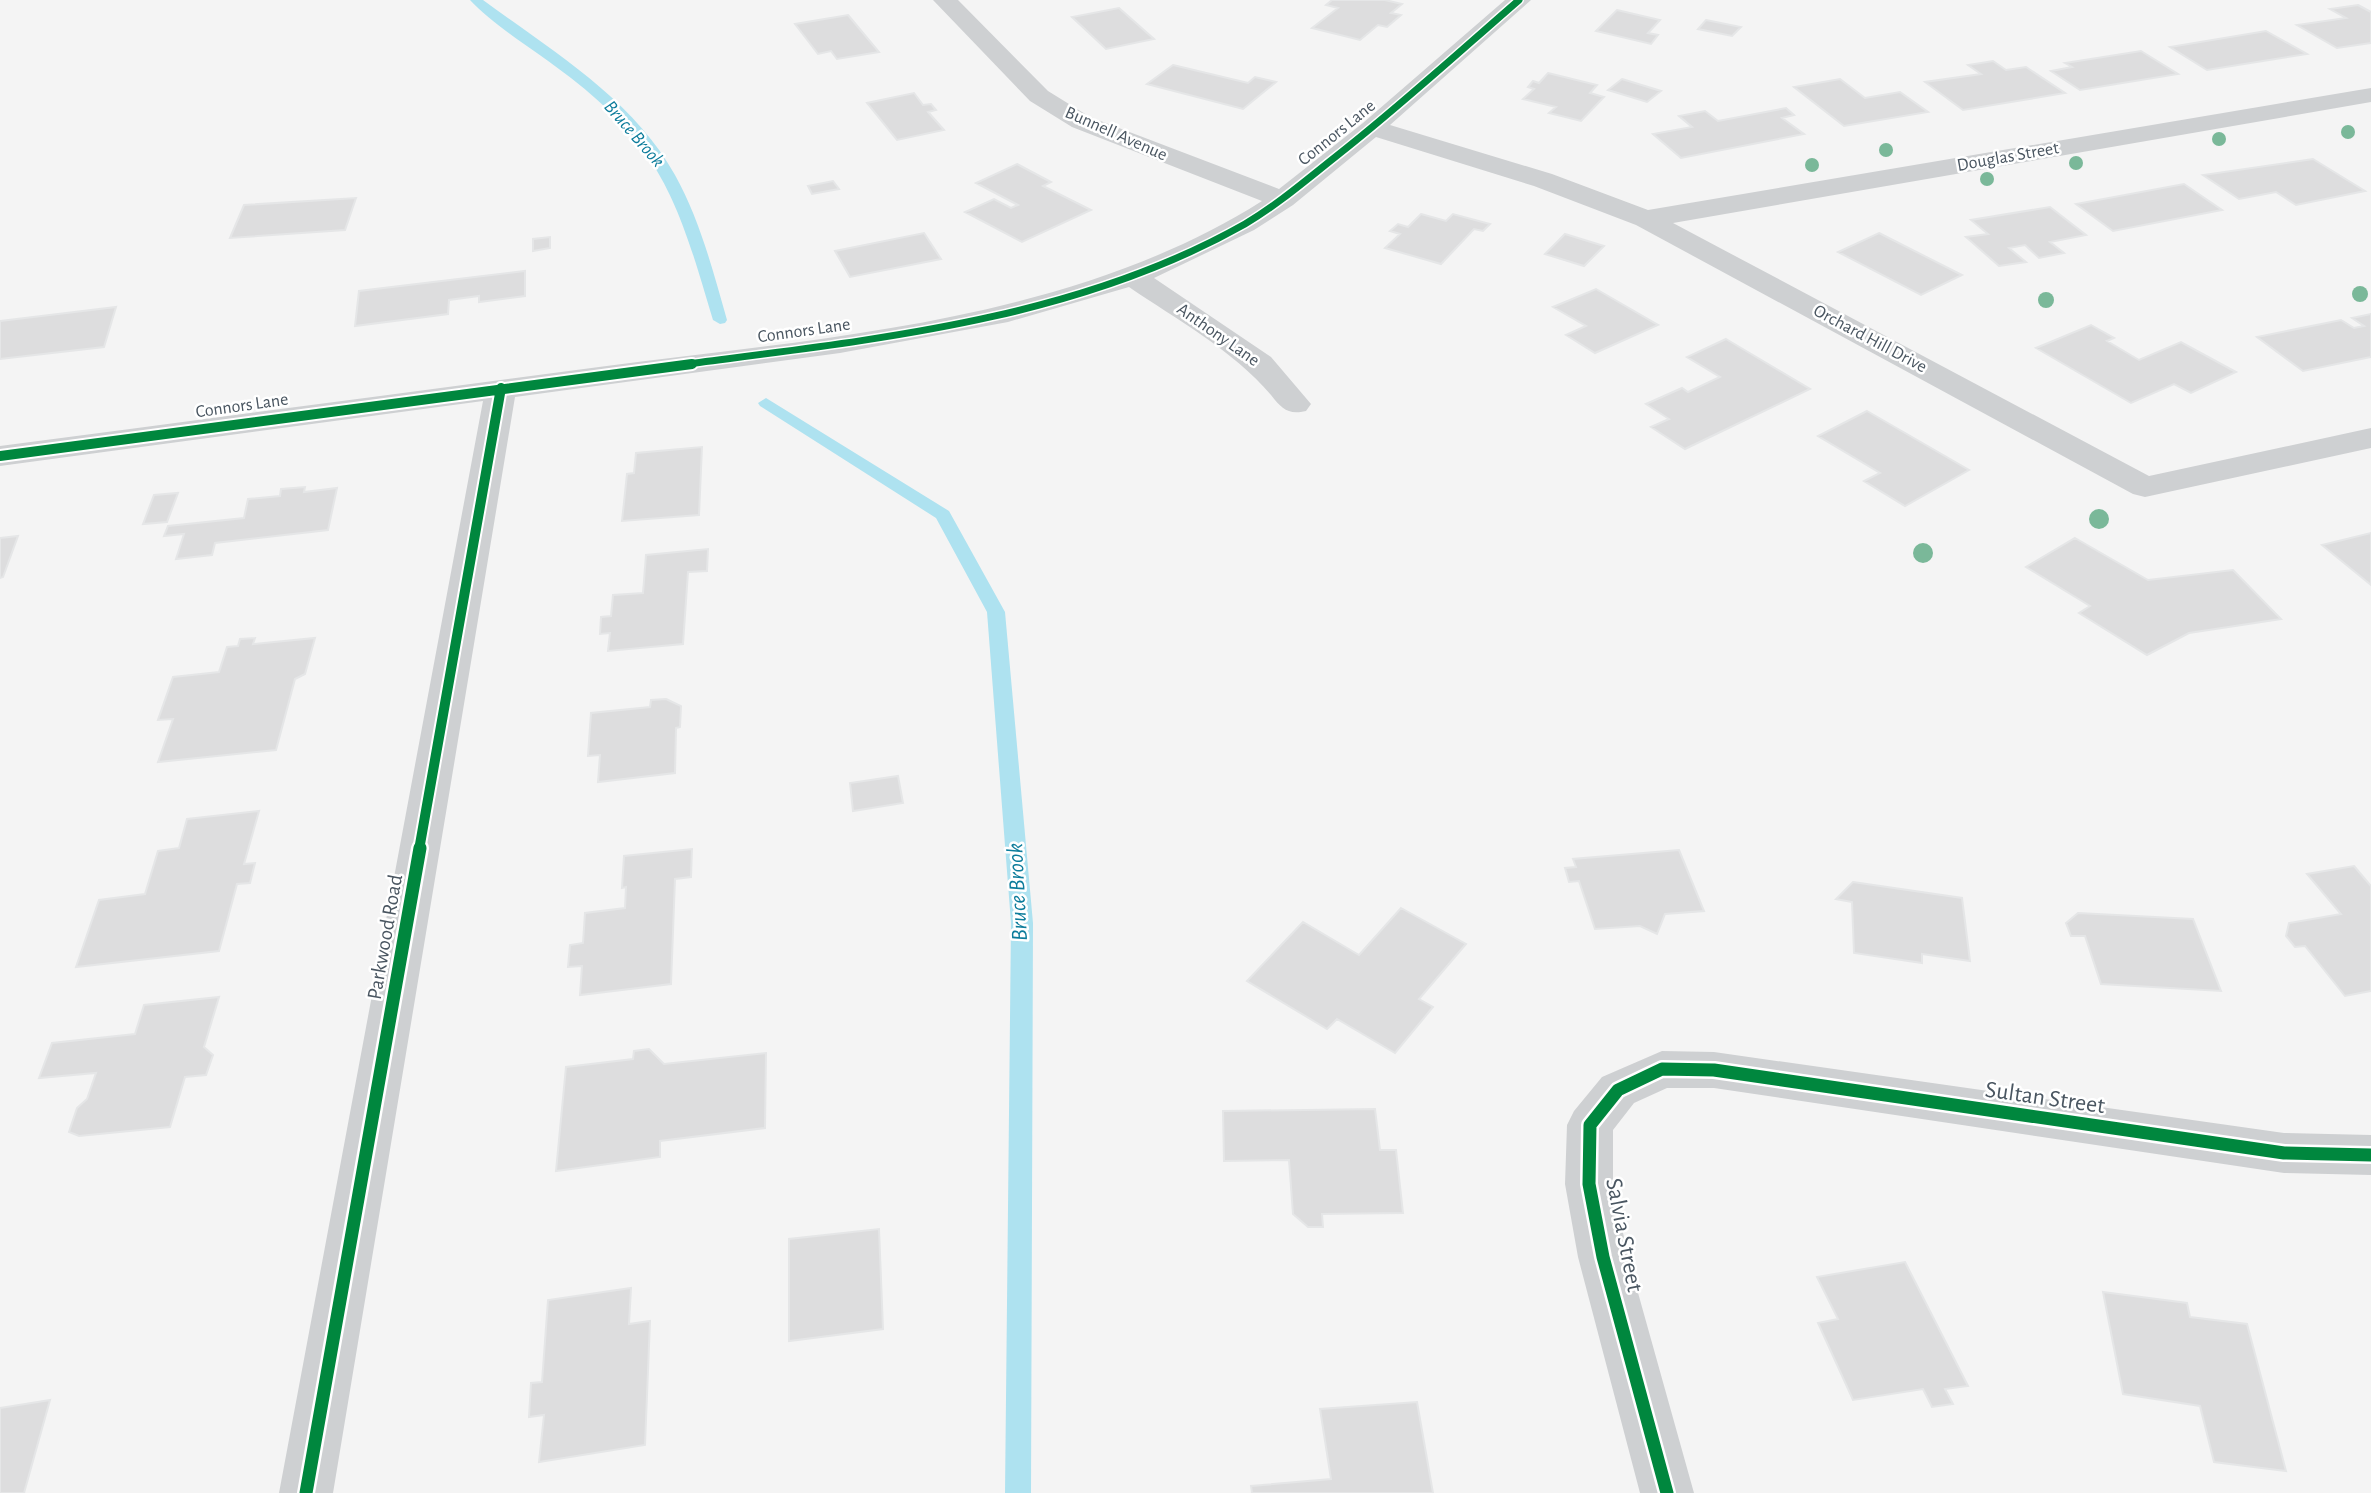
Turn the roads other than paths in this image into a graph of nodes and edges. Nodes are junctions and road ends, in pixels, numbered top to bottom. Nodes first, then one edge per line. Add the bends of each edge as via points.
1 (945, 0) edge
2 (1519, 0) edge
3 (2371, 95) edge
4 (1371, 128) junction
5 (1283, 199) junction
6 (1646, 219) junction
7 (1133, 276) junction
8 (501, 388) junction
9 (1296, 404) dead end
10 (2371, 438) edge
11 (0, 456) edge
12 (1714, 1070) joint
13 (2371, 1155) edge
14 (306, 1493) edge
15 (1667, 1493) edge

1 - 5 street, Bunnell Avenue via 1039,96 1081,122
2 - 4 street, Connors Lane
3 - 6 street, Douglas Street
4 - 5 street, Connors Lane
4 - 6 street, Orchard Hill Drive via 1544,180
5 - 7 street, Connors Lane via 1244,224
6 - 10 street, Orchard Hill Drive via 2145,487
7 - 8 street, Connors Lane via 1008,313 938,327
7 - 9 street, Anthony Lane via 1260,363
8 - 11 street, Connors Lane
8 - 14 street, Parkwood Road
12 - 13 street, Sultan Street via 2272,1152
12 - 15 street, Salvia Street via 1662,1069 1618,1090 1590,1125 1589,1184 1603,1257

